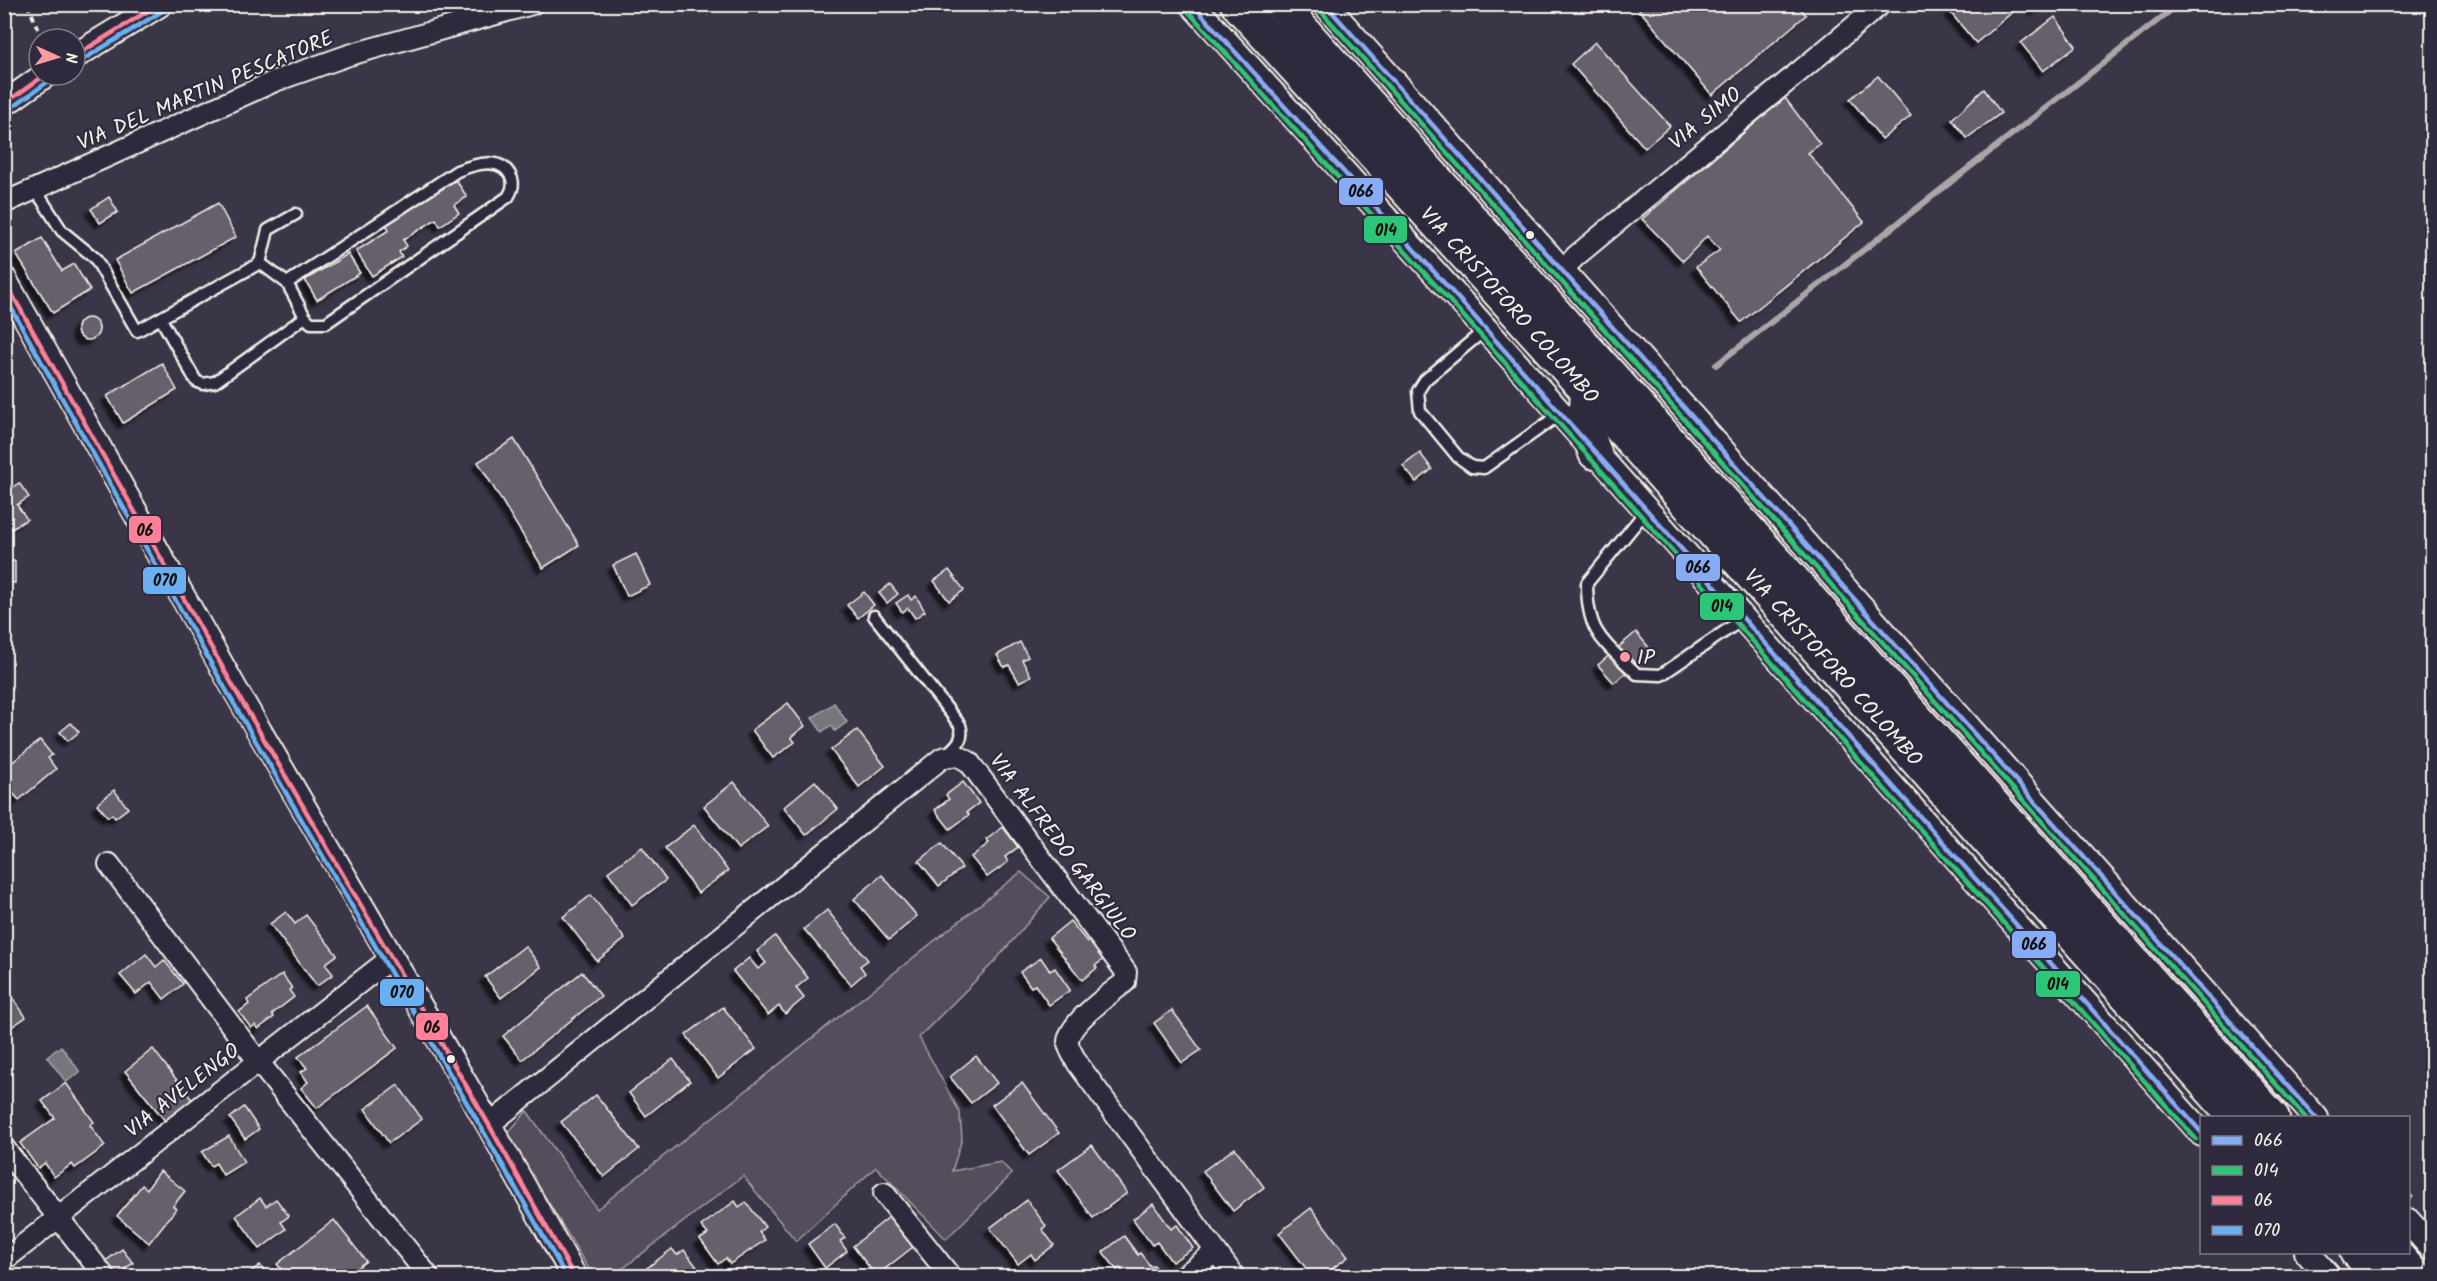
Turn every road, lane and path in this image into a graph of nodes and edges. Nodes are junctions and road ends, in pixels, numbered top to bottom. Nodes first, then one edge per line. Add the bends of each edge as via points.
1 (28, 4) edge
2 (160, 4) edge
3 (532, 4) edge
4 (1192, 4) edge
5 (1237, 4) edge
6 (1280, 4) edge
7 (1326, 4) edge
8 (1881, 4) edge
9 (37, 27) edge
10 (87, 49) edge
11 (1369, 54) junction
12 (28, 87) edge
13 (1366, 100) junction
14 (4, 104) edge
15 (40, 187) junction
16 (4, 203) edge
17 (296, 214) dead end
18 (260, 263) junction
19 (1562, 270) junction
20 (4, 279) edge
21 (287, 283) junction
22 (305, 317) junction
23 (161, 319) junction
24 (1486, 329) junction
25 (1587, 392) junction
26 (1560, 414) junction
27 (1595, 453) junction
28 (1646, 511) junction
29 (874, 616) dead end
30 (1743, 619) junction
31 (942, 758) junction
32 (109, 864) dead end
33 (391, 958) junction
34 (258, 1061) junction
35 (2234, 1116) edge
36 (2271, 1116) edge
37 (2314, 1116) edge
38 (489, 1125) junction
39 (2200, 1132) edge
40 (4, 1148) edge
41 (884, 1193) dead end
42 (59, 1217) junction
43 (2410, 1222) edge
44 (2433, 1248) edge
45 (1215, 1252) junction
46 (2309, 1254) edge
47 (2358, 1254) edge
48 (2396, 1254) edge
49 (4, 1260) edge
50 (104, 1276) edge
51 (428, 1276) edge
52 (574, 1276) edge
53 (950, 1276) edge
54 (1184, 1276) edge
55 (1234, 1276) edge
56 (2328, 1276) edge
57 (2378, 1276) edge
58 (2415, 1276) edge

1 - 9 path
2 - 10 street
3 - 15 street, VIA DEL MARTIN PESCATORE via 349,55 275,81
4 - 24 street, VIA CRISTOFORO COLOMBO
5 - 25 main road, VIA CRISTOFORO COLOMBO
6 - 13 main road, VIA CRISTOFORO COLOMBO
7 - 11 street
8 - 19 street, VIA SIMO
11 - 13 street
11 - 19 street
12 - 14 street
13 - 36 main road, VIA CRISTOFORO COLOMBO
15 - 16 street, VIA DEL MARTIN PESCATORE
15 - 23 lane via 62,231 95,258 137,331
17 - 18 lane via 268,230
18 - 21 lane
18 - 23 lane
19 - 37 street
20 - 33 street
21 - 22 lane
21 - 22 lane via 457,171 474,164 499,164 509,171 513,183 508,197 326,323 311,323
22 - 23 lane via 215,382 203,384 196,381
24 - 26 street, VIA CRISTOFORO COLOMBO
24 - 26 lane via 1425,380 1418,391 1420,411 1458,457 1472,467 1484,468
25 - 27 main road via 1586,427
25 - 35 main road, VIA CRISTOFORO COLOMBO
26 - 27 street, VIA CRISTOFORO COLOMBO
27 - 28 street, VIA CRISTOFORO COLOMBO
28 - 30 street, VIA CRISTOFORO COLOMBO
28 - 30 lane via 1587,583 1590,620 1599,637 1637,674 1661,675
29 - 31 lane via 960,725 960,742
30 - 39 street, VIA CRISTOFORO COLOMBO
31 - 38 street
31 - 45 street, VIA ALFREDO GARGIULO via 957,755 969,762 1126,972 1125,982 1076,1024 1070,1034 1070,1048
32 - 34 street
33 - 34 street, VIA AVELENGO
33 - 38 street
34 - 42 street, VIA AVELENGO
34 - 51 street
38 - 52 street
40 - 42 street
41 - 53 street
42 - 49 street, VIA AVELENGO
42 - 50 street
43 - 44 street
45 - 54 street
45 - 55 street, VIA ALFREDO GARGIULO
46 - 56 street
47 - 57 main road
48 - 58 main road

